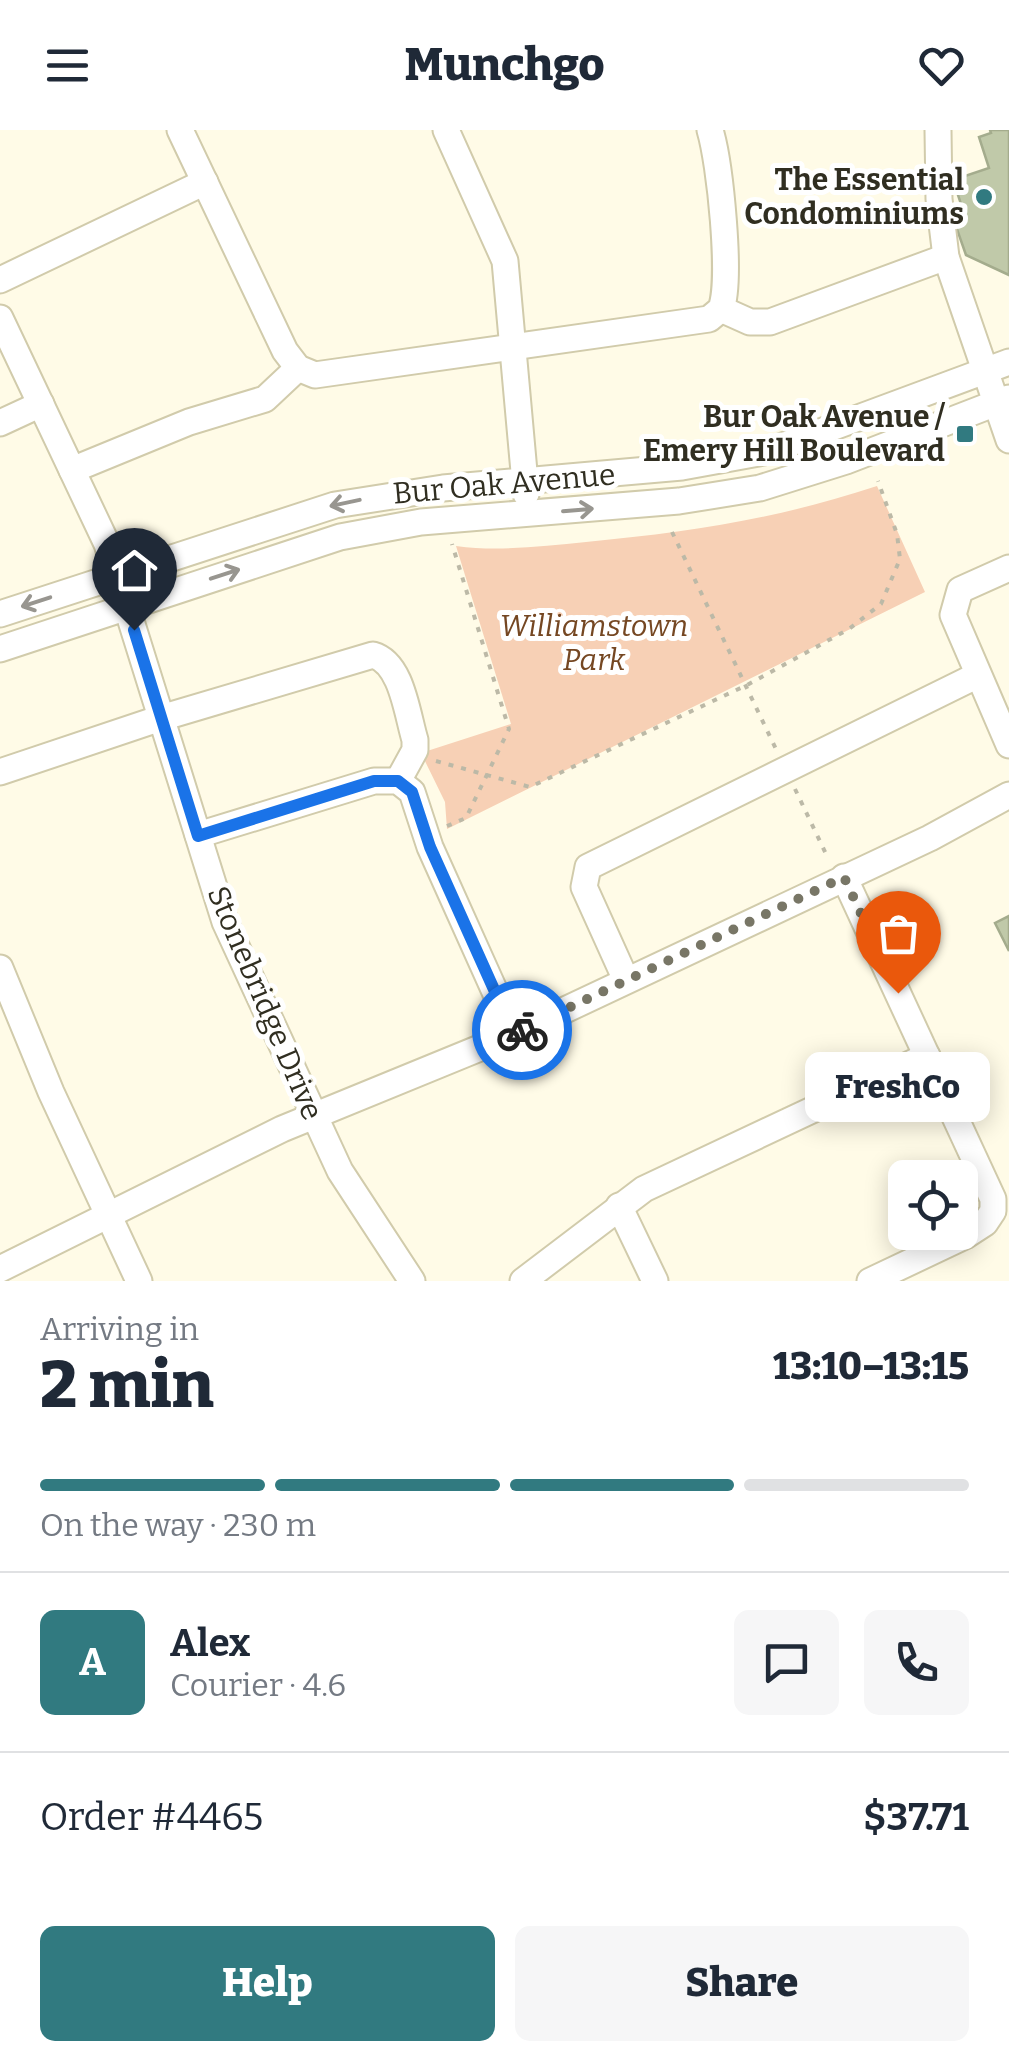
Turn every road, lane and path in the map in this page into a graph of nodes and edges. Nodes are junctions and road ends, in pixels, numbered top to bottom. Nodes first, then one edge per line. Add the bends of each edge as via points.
1 (180, 130) edge
2 (446, 130) edge
3 (710, 130) edge
4 (938, 130) edge
5 (205, 182) junction
6 (946, 257) junction
7 (0, 280) edge
8 (721, 310) junction
9 (0, 318) edge
10 (514, 349) junction
11 (997, 367) edge
12 (298, 368) junction
13 (1002, 400) edge
14 (41, 404) junction
15 (0, 424) edge
16 (1009, 440) edge
17 (72, 470) junction
18 (525, 481) junction
19 (878, 481) dead end
20 (528, 514) junction
21 (672, 532) dead end
22 (452, 544) dead end
23 (1009, 568) edge
24 (117, 575) junction
25 (126, 606) junction
26 (0, 614) edge
27 (0, 649) edge
28 (978, 675) junction
29 (747, 685) junction
30 (161, 718) junction
31 (1009, 746) edge
32 (425, 764) dead end
33 (786, 771) junction
34 (0, 772) edge
35 (486, 774) junction
36 (398, 781) junction
37 (1009, 794) edge
38 (443, 828) dead end
39 (198, 836) junction
40 (826, 854) dead end
41 (844, 877) junction
42 (0, 968) edge
43 (626, 980) junction
44 (514, 1034) junction
45 (927, 1056) junction
46 (314, 1116) junction
47 (619, 1206) junction
48 (108, 1216) junction
49 (0, 1269) edge
50 (139, 1281) edge
51 (412, 1281) edge
52 (523, 1281) edge
53 (655, 1281) edge
54 (870, 1281) edge

1 - 5 street
2 - 10 street via 505,261
3 - 8 street via 725,281
4 - 6 street
5 - 7 street
5 - 12 street
6 - 8 street via 770,322
6 - 11 street
8 - 10 street via 694,323
9 - 14 street, Stonebridge Drive
10 - 12 street via 332,375
10 - 18 street
11 - 13 street
11 - 18 street, Bur Oak Avenue via 769,451 682,467
12 - 17 street via 265,399
13 - 16 street
20 -> 13 street, Bur Oak Avenue via 760,488
14 - 15 street
14 - 17 street, Stonebridge Drive
17 - 24 street, Stonebridge Drive
18 - 20 street
18 -> 24 street, Bur Oak Avenue via 334,505
19 - 29 path via 900,559 881,604
25 -> 20 street, Bur Oak Avenue via 340,537
21 - 29 path
22 - 35 path via 509,729
23 - 28 street via 960,590 954,601 953,615
24 - 25 street, Stonebridge Drive
24 -> 26 street, Bur Oak Avenue
25 - 27 street, Bur Oak Avenue
25 - 30 street, Stonebridge Drive
28 - 31 street
28 - 33 street
29 - 33 path
29 - 35 path via 530,787
30 - 34 street
30 - 36 street via 373,655 392,668 415,740
30 - 39 street, Stonebridge Drive
32 - 35 path via 441,760
33 - 40 path
33 - 43 street via 588,867 584,887
35 - 38 path via 466,818
36 - 39 street via 374,781
36 - 44 street via 418,802 430,847
37 - 41 street
39 - 46 street, Stonebridge Drive via 226,922
41 - 43 street
41 - 45 street
42 - 48 street
43 - 44 street
44 - 46 street
45 - 47 street
45 - 54 street via 988,1184 993,1210 965,1236
46 - 48 street
46 - 51 street, Stonebridge Drive via 356,1201
47 - 52 street
47 - 53 street
48 - 49 street
48 - 50 street

